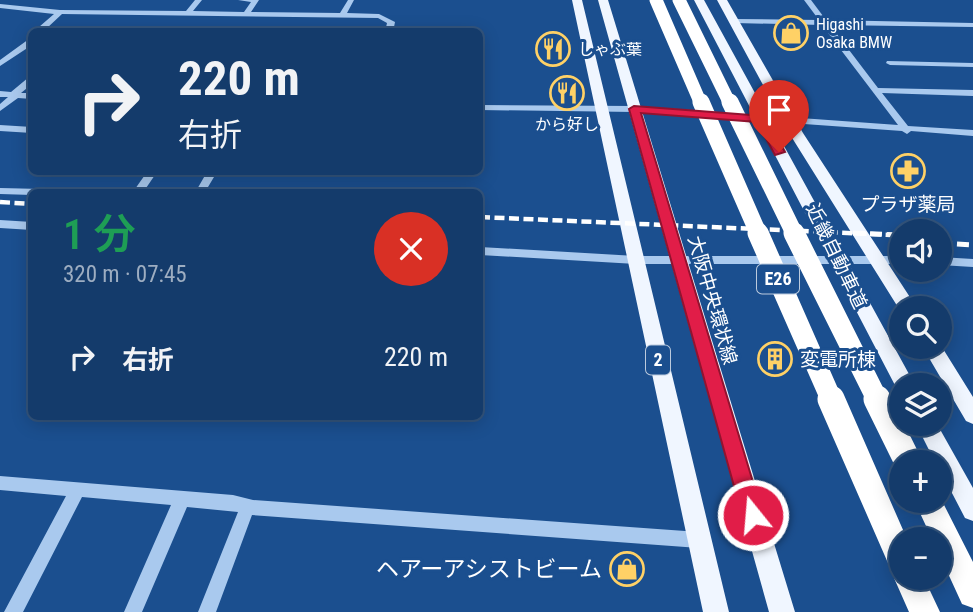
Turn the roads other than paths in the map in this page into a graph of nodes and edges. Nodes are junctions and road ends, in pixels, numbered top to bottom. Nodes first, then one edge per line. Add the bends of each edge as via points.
1 (45, 0) edge
2 (111, 0) edge
3 (200, 0) edge
4 (242, 0) edge
5 (256, 0) edge
6 (351, 0) edge
7 (577, 0) edge
8 (593, 0) edge
9 (603, 0) edge
10 (656, 0) edge
11 (679, 0) edge
12 (699, 0) edge
13 (722, 0) edge
14 (807, 0) edge
15 (0, 6) edge
16 (15, 7) junction
17 (33, 9) junction
18 (60, 12) junction
19 (94, 12) junction
20 (188, 13) junction
21 (247, 13) junction
22 (344, 15) junction
23 (0, 17) edge
24 (735, 21) junction
25 (825, 22) junction
26 (973, 25) edge
27 (43, 28) edge
28 (390, 28) edge
29 (28, 44) edge
30 (592, 62) junction
31 (890, 63) dead end
32 (0, 64) edge
33 (973, 65) edge
34 (28, 83) edge
35 (877, 90) junction
36 (973, 93) edge
37 (0, 94) edge
38 (14, 95) junction
39 (28, 96) edge
40 (0, 108) edge
41 (483, 108) edge
42 (601, 109) junction
43 (634, 109) junction
44 (761, 118) junction
45 (788, 120) junction
46 (0, 128) edge
47 (28, 130) edge
48 (907, 131) junction
49 (973, 133) edge
50 (0, 191) edge
51 (28, 192) edge
52 (0, 224) edge
53 (28, 226) edge
54 (483, 251) edge
55 (677, 259) junction
56 (636, 260) junction
57 (837, 260) junction
58 (878, 261) junction
59 (889, 261) edge
60 (952, 262) edge
61 (973, 263) edge
62 (900, 296) edge
63 (939, 359) edge
64 (898, 373) edge
65 (973, 415) edge
66 (933, 436) edge
67 (902, 450) edge
68 (0, 483) edge
69 (78, 490) junction
70 (182, 499) junction
71 (247, 508) junction
72 (973, 510) edge
73 (933, 513) edge
74 (889, 532) edge
75 (699, 540) junction
76 (915, 590) edge
77 (973, 593) edge
78 (13, 612) edge
79 (133, 612) edge
80 (207, 612) edge
81 (716, 612) edge
82 (782, 612) edge
83 (925, 612) edge

1 - 17 street
2 - 19 street
3 - 20 street
4 - 5 street
5 - 21 street
6 - 22 street
7 - 30 main road, 2
8 - 30 main road
9 - 43 main road, 大阪中央環状線
10 - 74 highway, E26, bridge
11 - 67 highway, 近畿自動車道 / E26, bridge
12 - 44 main road
13 - 24 main road
14 - 25 street
15 - 16 street
16 - 17 street
16 - 23 street
17 - 18 street
18 - 19 street
18 - 27 street
19 - 20 street
20 - 21 street
21 - 22 street
22 - 28 street via 386,18
24 - 25 street
24 - 45 main road
25 - 26 street
25 - 35 street
29 - 32 street
30 - 42 main road, 2
31 - 33 street
34 - 38 street
35 - 36 street
35 - 48 street
37 - 38 street
38 - 39 street
38 - 40 street
41 - 42 street
42 - 43 street
42 - 56 main road, 2
43 - 44 street
43 - 55 main road, 大阪中央環状線
44 - 45 street
44 - 57 main road
45 - 48 street
45 - 58 main road
46 - 47 street
48 - 49 street
50 - 51 street
52 - 53 street
54 - 56 street
55 - 56 street
55 - 57 street
55 - 82 main road, 大阪中央環状線
56 - 75 main road, 2
57 - 58 street
57 - 64 main road
58 - 59 street
58 - 62 main road
60 - 61 street
63 - 65 main road
66 - 72 main road
68 - 69 street
69 - 70 street
69 - 78 street
70 - 71 street
70 - 79 street
71 - 75 street
71 - 80 street
73 - 77 highway
75 - 81 main road, 2
76 - 83 highway

